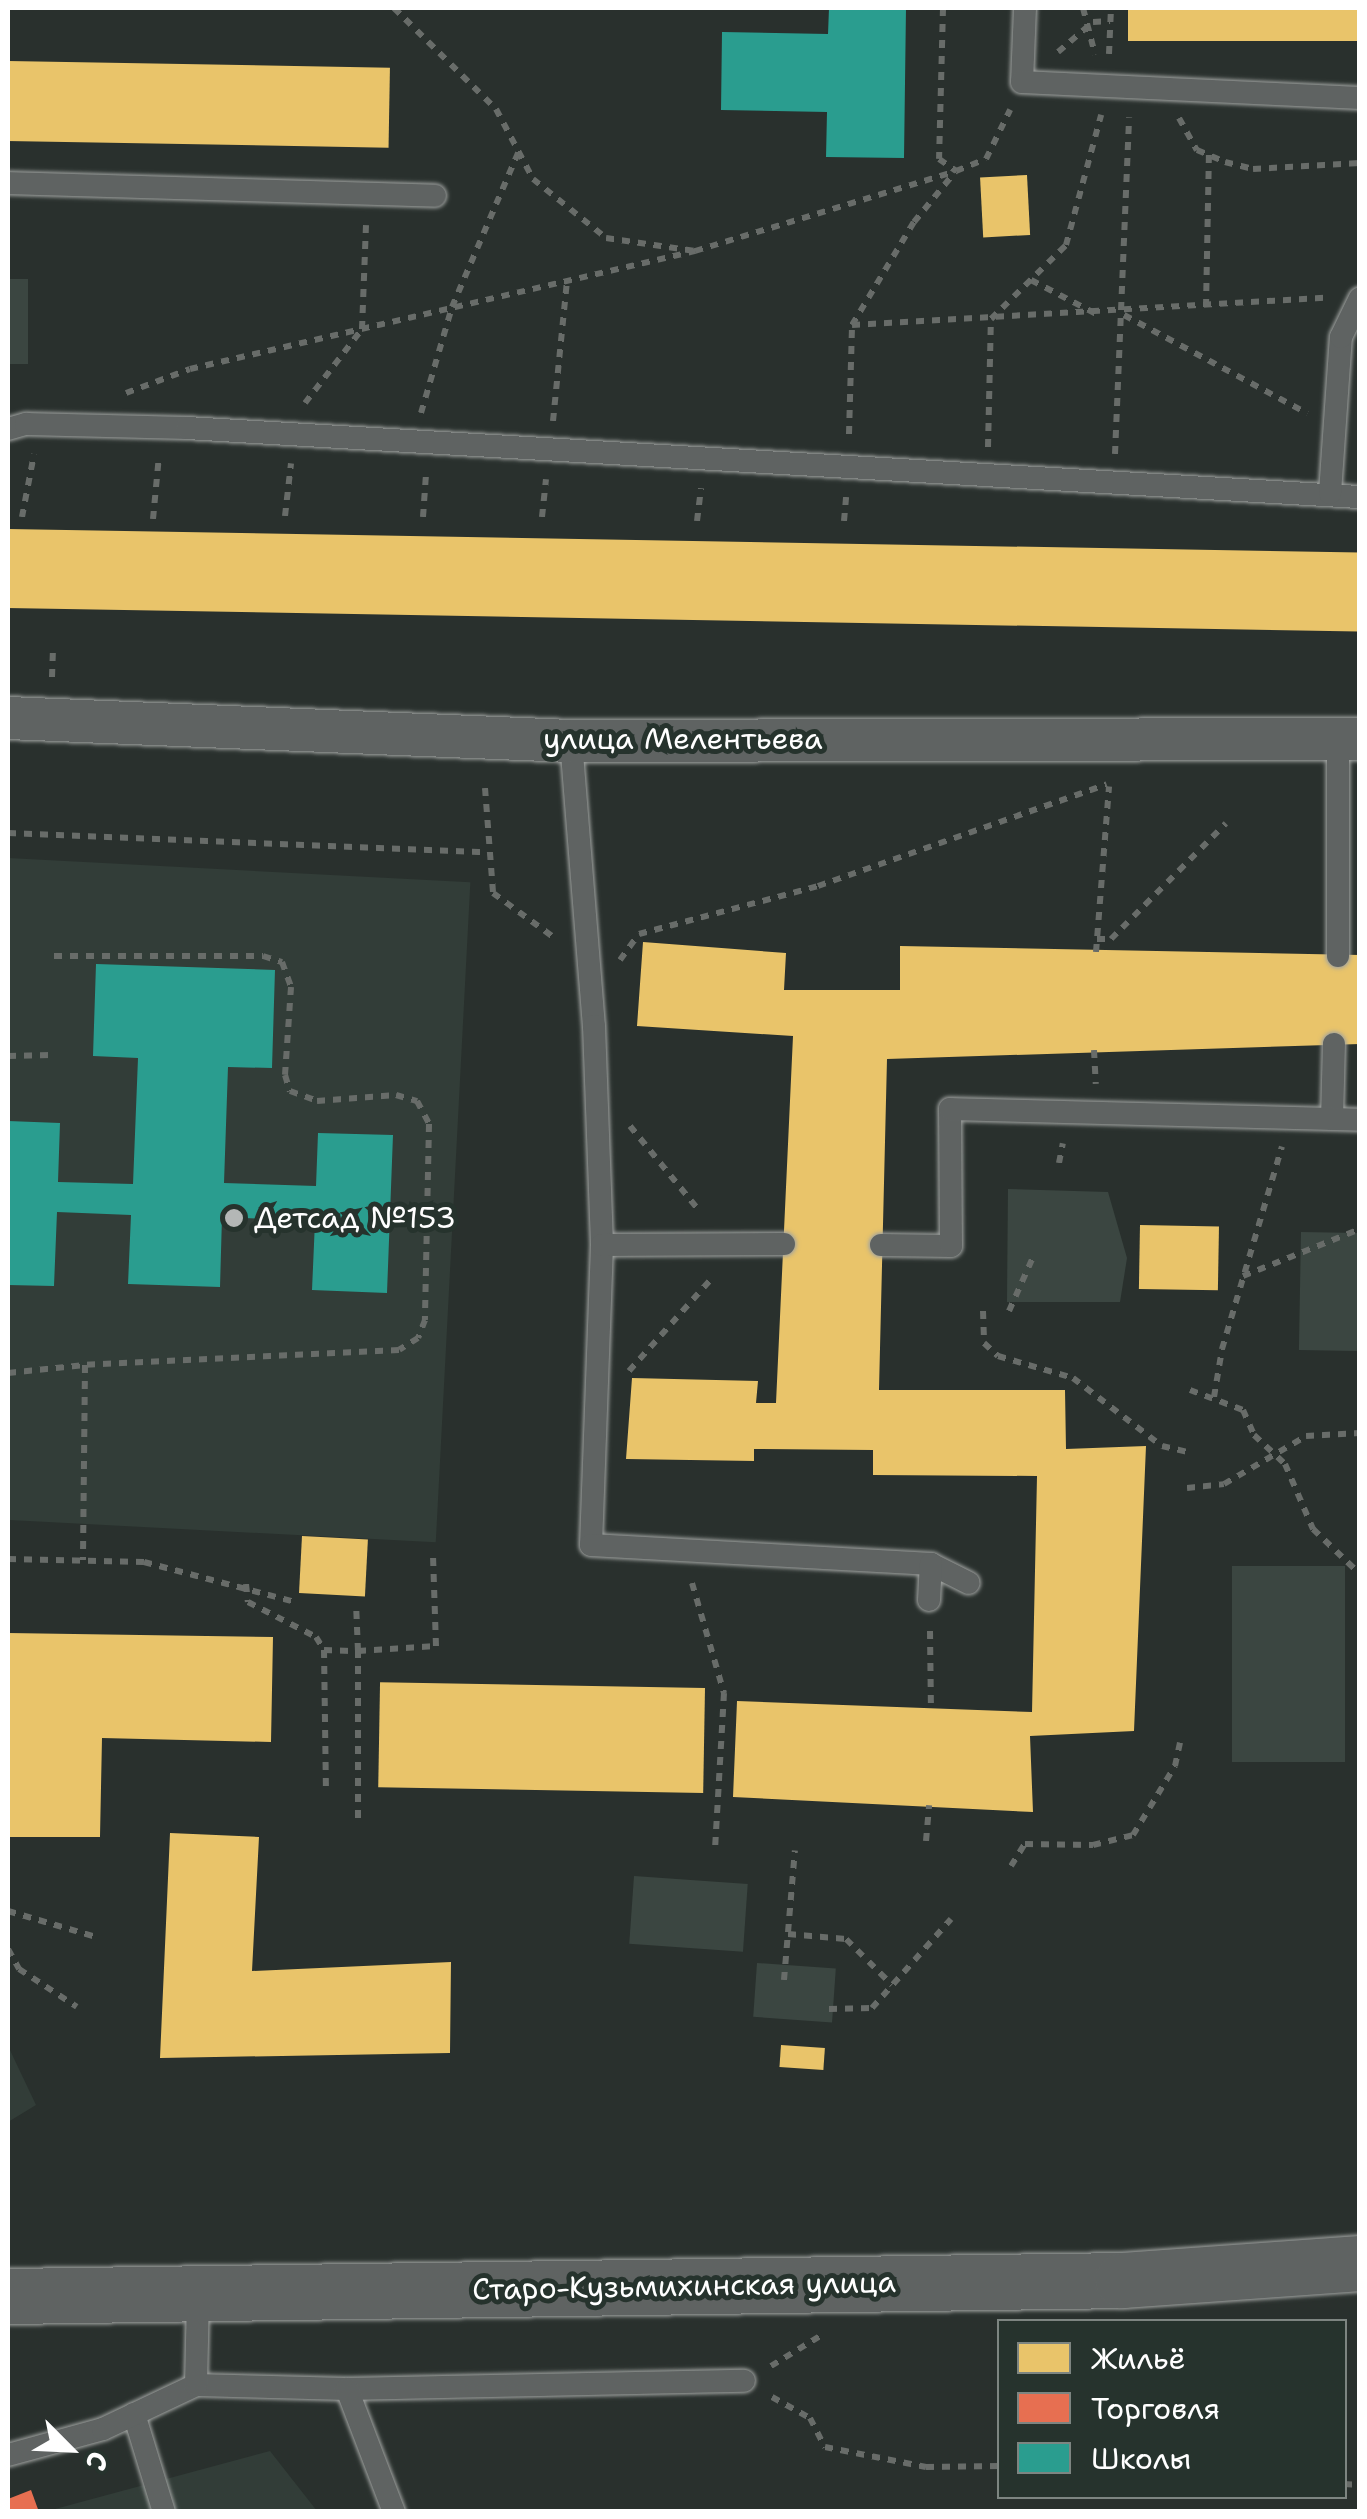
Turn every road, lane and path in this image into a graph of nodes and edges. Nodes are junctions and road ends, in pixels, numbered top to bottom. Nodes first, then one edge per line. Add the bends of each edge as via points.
1 (394, 8) edge
2 (942, 8) edge
3 (1025, 8) edge
4 (1083, 8) edge
5 (1111, 8) edge
6 (1110, 21) junction
7 (1086, 28) junction
8 (1022, 82) junction
9 (1120, 86) junction
10 (1177, 89) junction
11 (1360, 98) edge
12 (518, 152) junction
13 (1209, 155) junction
14 (1360, 164) edge
15 (956, 171) junction
16 (8, 183) edge
17 (368, 194) junction
18 (436, 196) dead end
19 (695, 251) junction
20 (1030, 280) junction
21 (567, 281) junction
22 (1350, 297) edge
23 (452, 307) junction
24 (1206, 307) junction
25 (1122, 313) junction
26 (1099, 316) junction
27 (991, 319) junction
28 (852, 325) junction
29 (362, 329) junction
30 (112, 398) dead end
31 (40, 424) junction
32 (161, 427) junction
33 (1334, 427) junction
34 (8, 429) edge
35 (295, 434) junction
36 (429, 442) junction
37 (550, 448) junction
38 (848, 465) junction
39 (987, 473) junction
40 (1114, 480) junction
41 (1330, 493) junction
42 (1360, 497) edge
43 (285, 516) dead end
44 (22, 517) dead end
45 (423, 517) dead end
46 (153, 519) dead end
47 (53, 653) dead end
48 (52, 685) dead end
49 (8, 718) edge
50 (1349, 740) edge
51 (572, 741) junction
52 (485, 788) dead end
53 (1226, 823) dead end
54 (8, 833) edge
55 (485, 852) junction
56 (1096, 939) junction
57 (1096, 952) dead end
58 (54, 956) dead end
59 (1338, 956) dead end
60 (589, 964) junction
61 (592, 996) junction
62 (1334, 1044) dead end
63 (52, 1055) dead end
64 (8, 1056) edge
65 (596, 1094) junction
66 (1291, 1117) junction
67 (1332, 1118) junction
68 (1360, 1120) edge
69 (697, 1208) dead end
70 (1360, 1229) edge
71 (740, 1244) junction
72 (784, 1244) dead end
73 (602, 1245) junction
74 (881, 1245) dead end
75 (1033, 1257) dead end
76 (1243, 1276) junction
77 (984, 1311) dead end
78 (1009, 1311) dead end
79 (86, 1365) junction
80 (8, 1374) edge
81 (1190, 1390) dead end
82 (1214, 1397) junction
83 (593, 1410) junction
84 (1360, 1433) edge
85 (1188, 1452) dead end
86 (1274, 1452) junction
87 (1187, 1488) dead end
88 (683, 1553) junction
89 (434, 1557) dead end
90 (8, 1559) edge
91 (84, 1560) junction
92 (931, 1564) junction
93 (1360, 1574) edge
94 (970, 1583) dead end
95 (246, 1584) junction
96 (292, 1600) dead end
97 (930, 1600) joint
98 (356, 1604) dead end
99 (324, 1650) junction
100 (358, 1651) junction
101 (931, 1710) dead end
102 (1180, 1742) dead end
103 (326, 1792) dead end
104 (929, 1805) dead end
105 (358, 1818) dead end
106 (926, 1841) dead end
107 (715, 1848) dead end
108 (795, 1850) dead end
109 (1012, 1866) dead end
110 (8, 1911) edge
111 (951, 1920) dead end
112 (788, 1934) junction
113 (99, 1938) dead end
114 (8, 1949) edge
115 (784, 1980) dead end
116 (892, 1985) junction
117 (77, 2007) dead end
118 (829, 2009) dead end
119 (1360, 2263) edge
120 (8, 2296) edge
121 (198, 2296) junction
122 (744, 2382) joint
123 (196, 2385) junction
124 (347, 2389) junction
125 (134, 2414) junction
126 (13, 2447) edge
127 (997, 2466) edge
128 (164, 2512) edge
129 (394, 2512) edge

1 - 12 path via 496,109
2 - 15 path via 939,159
3 - 8 lane
4 - 7 path
5 - 6 path
6 - 7 path
6 - 7 path via 1109,62 1094,54
7 - 8 path
8 - 9 lane
8 - 15 path via 986,159
9 - 10 lane
9 - 20 path via 1066,246
9 - 25 path
10 - 11 lane
10 - 13 path via 1179,125
12 - 19 path via 533,180 606,238
12 - 23 path
13 - 14 path via 1253,169
13 - 24 path
15 - 19 path
15 - 28 path via 914,222
16 - 17 lane
17 - 18 lane
17 - 29 path
19 - 21 path
20 - 26 path
20 - 27 path
21 - 23 path
21 - 37 path
22 - 24 path
22 - 33 lane
23 - 29 path
23 - 36 path via 420,416
24 - 25 path
25 - 26 path
25 - 33 path
25 - 40 path
26 - 27 path
27 - 28 path
27 - 39 path
28 - 38 path
29 - 30 path via 190,369
29 - 35 path via 298,412
31 - 32 lane
31 - 34 lane
31 - 44 path
32 - 35 lane
32 - 46 path
33 - 41 lane
35 - 36 lane
35 - 43 path
36 - 37 lane
36 - 45 path
37 - 38 lane
38 - 39 lane
39 - 40 lane
40 - 41 lane
41 - 42 lane
47 - 48 path
49 - 51 street, улица Мелентьева
50 - 51 street, улица Мелентьева
50 - 59 lane
51 - 60 lane
52 - 55 path
53 - 56 path via 1111,939
54 - 55 path
55 - 60 path via 493,893
56 - 57 path
56 - 61 path via 1108,786 818,886 639,934
58 - 79 path via 263,956 282,962 291,987 285,1075 290,1092 316,1100 396,1095 417,1102 429,1124 425,1320 418,1338 399,1350
60 - 61 lane
61 - 65 lane
62 - 67 lane
63 - 64 path
65 - 69 path
65 - 73 lane
66 - 67 lane
66 - 74 lane via 950,1109 951,1246
66 - 76 path
67 - 68 lane
70 - 76 path
71 - 72 lane
71 - 73 lane
71 - 83 path
73 - 83 lane
75 - 78 path
76 - 82 path
77 - 85 path via 984,1343 998,1356 1072,1378 1162,1446
79 - 80 path
79 - 91 path
81 - 82 path
82 - 86 path via 1242,1410 1254,1435
83 - 88 lane via 591,1545
84 - 86 path via 1306,1436
86 - 87 path via 1224,1484
86 - 93 path via 1313,1528
88 - 92 lane
88 - 107 path via 724,1692
89 - 100 path via 436,1646
90 - 91 path
91 - 95 path via 144,1562
92 - 94 lane
92 - 97 lane
95 - 96 path
95 - 99 path via 248,1602 316,1637
97 - 101 path
98 - 100 path
99 - 100 path
99 - 103 path
100 - 105 path
102 - 109 path via 1175,1766 1132,1835 1092,1845 1024,1844
104 - 106 path
108 - 112 path
110 - 113 path
111 - 116 path
112 - 115 path
112 - 116 path via 846,1939
114 - 117 path via 20,1969
116 - 118 path via 872,2008
119 - 121 main road, Старо-Кузьмихинская улица via 1122,2280
120 - 121 main road, Старо-Кузьмихинская улица
121 - 123 lane
122 - 124 lane
122 - 127 path via 810,2418 826,2447 926,2467
123 - 124 lane
123 - 125 lane
124 - 129 lane
125 - 126 lane
125 - 128 lane

